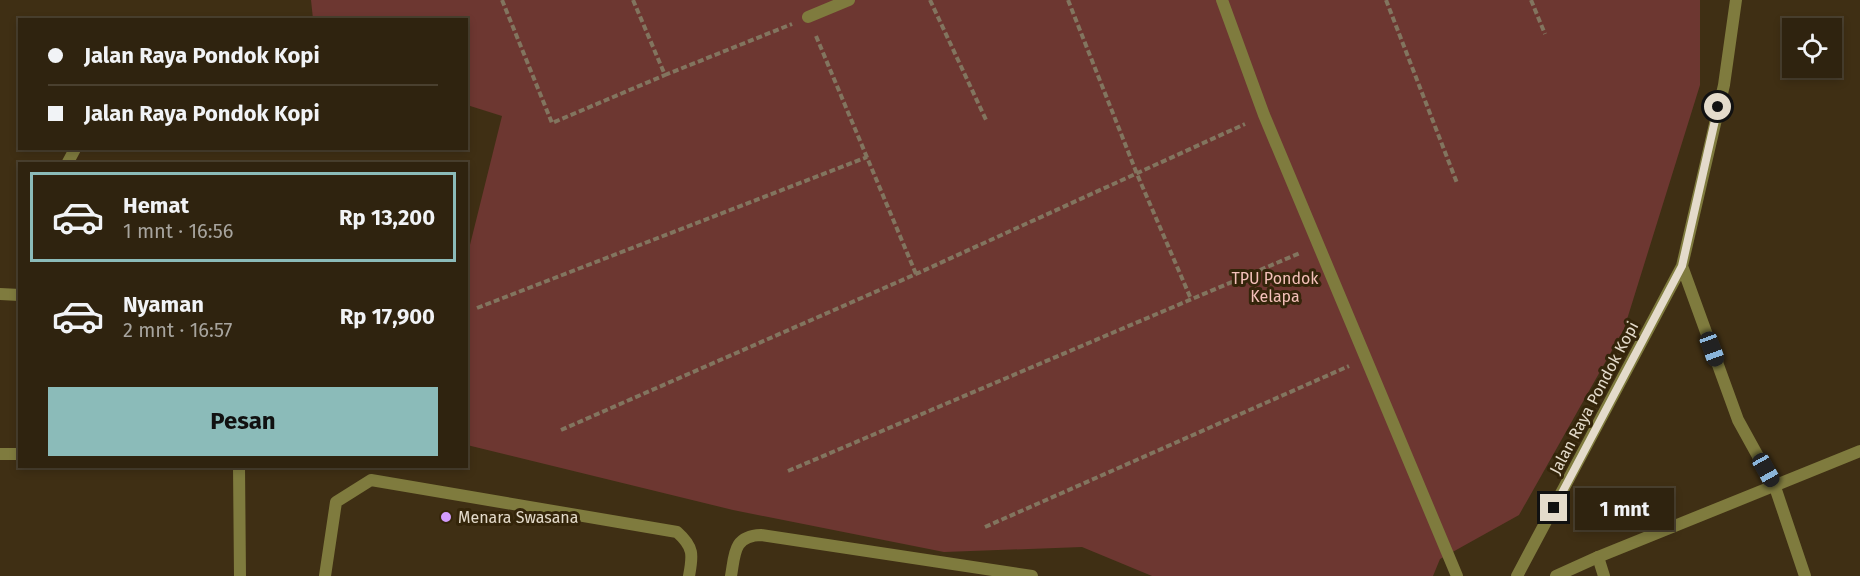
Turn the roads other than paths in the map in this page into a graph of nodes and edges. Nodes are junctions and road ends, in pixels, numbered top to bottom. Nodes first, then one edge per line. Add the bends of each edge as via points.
1 (849, 0) edge
2 (1222, 0) edge
3 (1736, 0) edge
4 (808, 17) road end
5 (1682, 266) junction
6 (0, 294) edge
7 (18, 295) edge
8 (1860, 451) edge
9 (0, 454) edge
10 (18, 454) edge
11 (239, 468) edge
12 (1775, 487) junction
13 (1598, 557) junction
14 (240, 576) edge
15 (325, 576) edge
16 (689, 576) edge
17 (731, 576) edge
18 (1032, 576) edge
19 (1457, 576) edge
20 (1517, 576) edge
21 (1556, 576) edge
22 (1604, 576) edge
23 (1805, 576) edge

1 - 4 street
2 - 19 street via 1264,115
3 - 5 street, Jalan Raya Pondok Kopi via 1724,84
5 - 12 street via 1737,420
5 - 20 street, Jalan Raya Pondok Kopi
6 - 7 street
8 - 12 street
9 - 10 street
11 - 14 street
12 - 13 street
12 - 23 street
13 - 21 street
13 - 22 street
15 - 16 street via 336,502 371,480 677,532 687,541 693,555
17 - 18 street via 741,541 761,535

